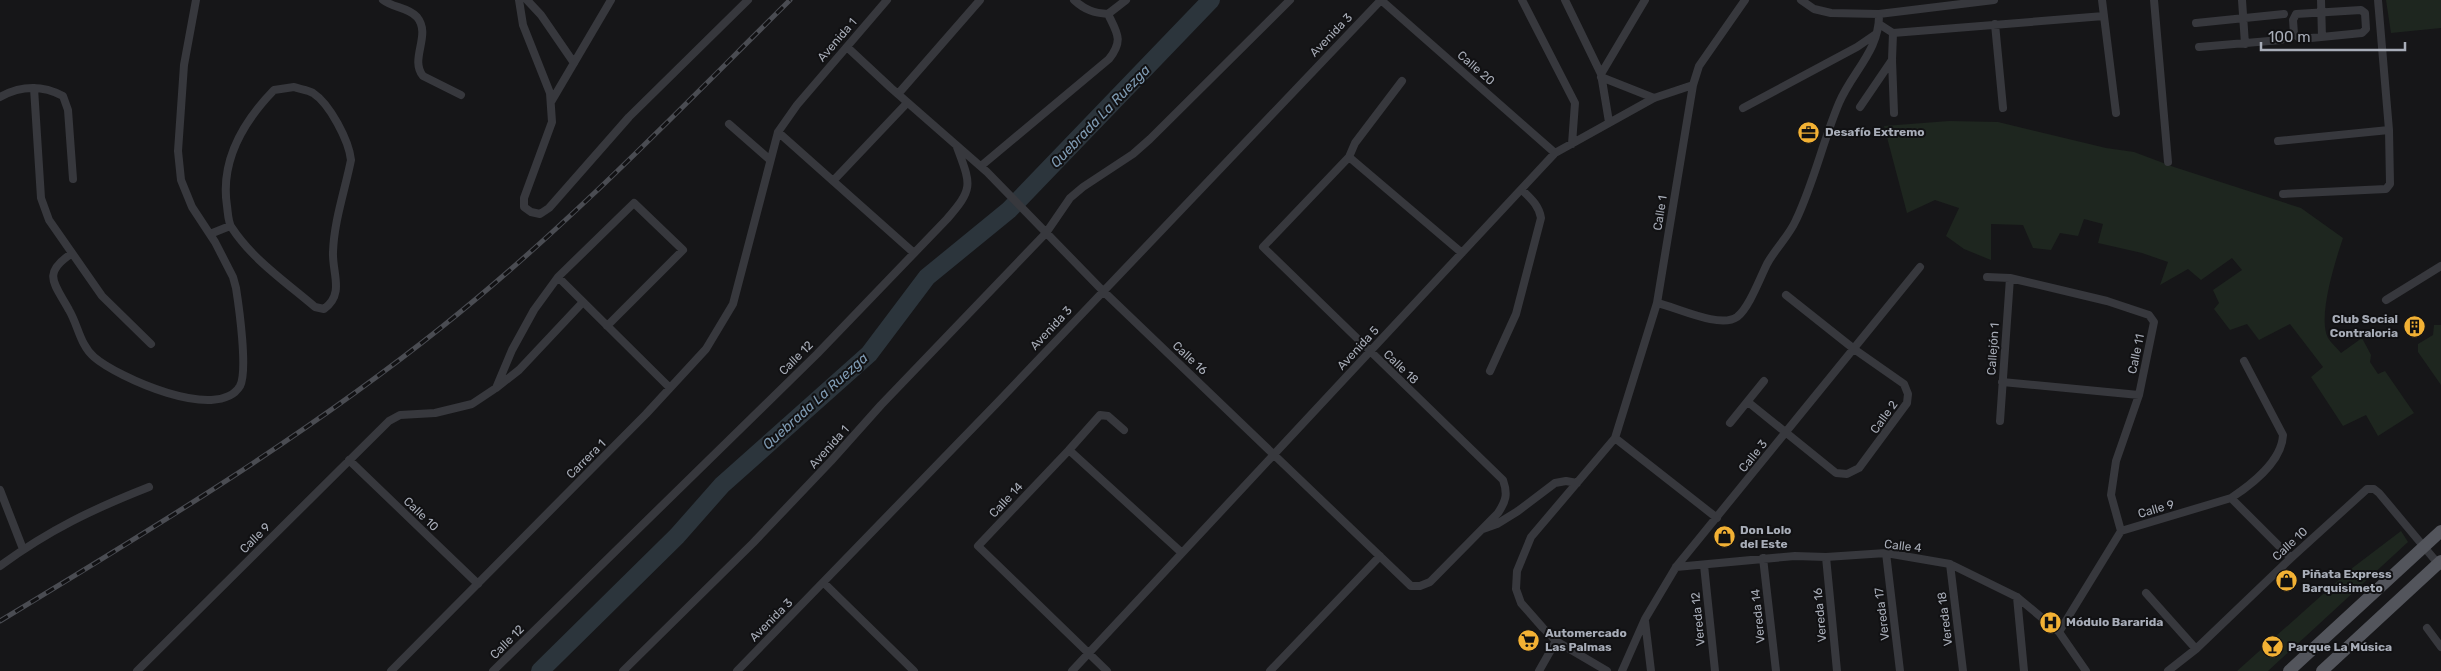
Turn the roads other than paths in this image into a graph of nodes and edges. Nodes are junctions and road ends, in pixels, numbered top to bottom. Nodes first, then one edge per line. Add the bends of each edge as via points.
1 (196, 0) edge
2 (383, 0) edge
3 (519, 0) edge
4 (527, 0) edge
5 (610, 0) edge
6 (748, 0) edge
7 (887, 0) edge
8 (980, 0) edge
9 (1074, 0) edge
10 (1126, 0) edge
11 (1290, 0) edge
12 (1381, 0) edge
13 (1522, 0) edge
14 (1565, 0) edge
15 (1645, 0) edge
16 (1745, 0) edge
17 (1801, 0) edge
18 (1994, 0) edge
19 (2102, 0) edge
20 (2154, 0) edge
21 (2242, 0) edge
22 (2321, 0) edge
23 (2378, 0) edge
24 (2321, 13) junction
25 (1108, 14) junction
26 (1879, 14) junction
27 (2284, 14) dead end
28 (2104, 16) junction
29 (2244, 18) junction
30 (2196, 23) dead end
31 (1879, 24) junction
32 (1995, 24) junction
33 (1894, 33) junction
34 (1876, 34) junction
35 (2322, 36) junction
36 (2281, 40) dead end
37 (2245, 44) junction
38 (847, 46) junction
39 (2199, 47) dead end
40 (1892, 60) junction
41 (574, 63) junction
42 (1601, 76) junction
43 (1402, 81) dead end
44 (1693, 85) junction
45 (34, 88) junction
46 (898, 94) junction
47 (461, 95) dead end
48 (0, 98) edge
49 (1654, 98) junction
50 (907, 102) junction
51 (550, 103) junction
52 (1860, 107) dead end
53 (1743, 108) dead end
54 (2003, 108) dead end
55 (1894, 113) dead end
56 (2116, 113) dead end
57 (1609, 122) junction
58 (729, 124) dead end
59 (2389, 130) junction
60 (778, 132) junction
61 (2278, 140) dead end
62 (1572, 144) junction
63 (956, 145) junction
64 (1555, 153) junction
65 (1349, 157) junction
66 (770, 159) junction
67 (2168, 162) dead end
68 (984, 169) junction
69 (72, 179) dead end
70 (833, 181) junction
71 (1522, 190) junction
72 (2284, 194) dead end
73 (230, 226) junction
74 (1046, 232) junction
75 (210, 234) junction
76 (753, 234) joint
77 (914, 253) junction
78 (71, 254) junction
79 (1462, 254) junction
80 (2441, 266) edge
81 (1920, 267) dead end
82 (558, 277) junction
83 (1988, 277) dead end
84 (2010, 278) junction
85 (1102, 290) junction
86 (1786, 294) dead end
87 (2386, 300) dead end
88 (583, 302) junction
89 (1657, 303) junction
90 (607, 326) junction
91 (151, 344) dead end
92 (1854, 349) junction
93 (1369, 353) junction
94 (2244, 361) dead end
95 (1490, 371) dead end
96 (1764, 381) dead end
97 (2002, 382) junction
98 (496, 388) junction
99 (670, 388) junction
100 (2139, 395) junction
101 (1748, 402) junction
102 (2000, 421) dead end
103 (1730, 423) dead end
104 (1124, 430) dead end
105 (1786, 432) junction
106 (1615, 438) junction
107 (1069, 450) junction
108 (1275, 454) junction
109 (349, 460) junction
110 (1577, 483) junction
111 (149, 487) dead end
112 (0, 490) edge
113 (2231, 498) junction
114 (1717, 518) junction
115 (1479, 531) junction
116 (2121, 531) junction
117 (2441, 531) edge
118 (2423, 547) junction
119 (23, 549) junction
120 (1182, 553) junction
121 (1886, 554) junction
122 (1380, 556) junction
123 (1826, 557) junction
124 (1763, 558) junction
125 (2291, 558) junction
126 (1950, 564) junction
127 (2440, 564) edge
128 (1704, 565) junction
129 (0, 566) edge
130 (1676, 567) junction
131 (824, 583) junction
132 (478, 584) junction
133 (2146, 593) dead end
134 (2017, 597) junction
135 (1645, 619) junction
136 (2427, 628) dead end
137 (2059, 632) junction
138 (1556, 641) junction
139 (2441, 647) edge
140 (2196, 649) junction
141 (1089, 654) junction
142 (137, 671) edge
143 (391, 671) edge
144 (494, 671) edge
145 (623, 671) edge
146 (737, 671) edge
147 (914, 671) edge
148 (1072, 671) edge
149 (1107, 671) edge
150 (1270, 671) edge
151 (1539, 671) edge
152 (1607, 671) edge
153 (1622, 671) edge
154 (1651, 671) edge
155 (1715, 671) edge
156 (1776, 671) edge
157 (1837, 671) edge
158 (1900, 671) edge
159 (1962, 671) edge
160 (2024, 671) edge
161 (2086, 671) edge
162 (2168, 671) edge
163 (2289, 671) edge
164 (2322, 671) edge

1 - 75 street via 184,65 178,151 181,180 192,207
2 - 47 street via 410,11 421,22 419,71 423,76
3 - 51 street via 523,25 550,93
4 - 41 street
5 - 41 street
6 - 51 street via 629,117 549,208 540,214 524,207 524,198 552,122
7 - 38 street, Avenida 1
8 - 46 street
9 - 25 street via 1083,8
10 - 25 street
11 - 74 street, Avenida 1 via 1150,139 1070,198
12 - 64 street, Calle 20
12 - 85 street, Avenida 3
13 - 62 street via 1575,103
14 - 42 street
15 - 42 street
16 - 44 street, Calle 1 via 1699,66
17 - 26 street via 1814,9 1831,13
18 - 26 street
19 - 28 street
20 - 67 street
21 - 29 street
22 - 24 street
23 - 59 street
24 - 35 street
24 - 35 street via 2296,14 2293,20 2294,34 2298,38
24 - 35 street via 2362,10 2366,29 2362,33
25 - 68 street via 1119,38 1109,59
26 - 31 street
27 - 29 street
28 - 32 street
28 - 56 street
29 - 30 street
29 - 37 street
31 - 33 street
31 - 34 street
32 - 33 street
32 - 54 street
33 - 40 street
34 - 53 street
34 - 89 street via 1868,57 1840,101 1795,222 1772,254 1744,309 1737,317 1717,321
36 - 37 street
37 - 39 street
38 - 46 street
38 - 60 street, Avenida 1
40 - 52 street
40 - 55 street
41 - 51 street
42 - 49 street
42 - 57 street
43 - 65 street via 1355,143
44 - 49 street, Avenida 5
44 - 89 street, Calle 1
45 - 48 street via 21,88
45 - 69 street via 57,93 66,101
45 - 78 street via 41,198 49,220
46 - 50 street
49 - 57 street, Avenida 5
50 - 63 street
50 - 70 street
57 - 62 street, Avenida 5
58 - 66 street
59 - 61 street
59 - 72 street via 2390,184 2386,189
60 - 66 street, Avenida 1
60 - 70 street
62 - 64 street, Avenida 5
63 - 68 street, Calle 16
63 - 77 street, Calle 12 via 968,185 965,198
64 - 71 street, Avenida 5
65 - 79 street
65 - 93 street, Calle 18 via 1263,248
66 - 76 street, Avenida 1
68 - 74 street, Calle 16
70 - 77 street
71 - 79 street, Avenida 5
71 - 95 street via 1540,210 1540,218 1512,325
73 - 73 street via 226,196 229,161 242,130 274,90 294,87 313,93 329,110 350,146 351,160 333,252 337,291 331,304 324,309 315,307 250,252
73 - 75 street
74 - 85 street, Calle 16
74 - 145 street, Avenida 1 via 832,461
75 - 78 street via 236,288 244,372 240,386 220,400 158,391 94,357 52,279 58,263
76 - 99 street, Carrera 1 via 734,304 706,350
77 - 144 street, Calle 12 via 817,354
78 - 91 street via 102,296
79 - 93 street, Avenida 5
80 - 87 street
81 - 92 street, Calle 3
82 - 88 street
82 - 90 street via 634,203 682,250
82 - 98 street via 534,310
83 - 84 street, Calle 11
84 - 97 street, Callejón 1
84 - 100 street, Calle 11 via 2107,301 2149,315 2154,322
85 - 108 street, Calle 16
85 - 131 street, Avenida 3
86 - 92 street, Calle 2
88 - 90 street
88 - 98 street via 519,370
89 - 106 street, Calle 1
90 - 99 street
92 - 105 street, Calle 3
92 - 105 street, Calle 2 via 1904,384 1908,394 1899,417 1859,468 1847,474 1836,473
93 - 108 street, Avenida 5
93 - 115 street, Calle 18 via 1503,480 1507,491 1505,502
94 - 113 street, Calle 9 via 2283,435 2283,445 2246,489
96 - 101 street
97 - 100 street
97 - 102 street, Callejón 1
98 - 109 street, Calle 9 via 472,404 435,412 400,414 388,421
99 - 132 street, Carrera 1
100 - 116 street, Calle 11 via 2115,470 2111,495
101 - 103 street
101 - 105 street, Calle 2
104 - 107 street via 1108,416 1100,415
105 - 114 street, Calle 3
106 - 110 street, Calle 1
106 - 114 street
107 - 120 street
107 - 141 street, Calle 14 via 978,546
108 - 120 street, Avenida 5
108 - 122 street, Calle 16
109 - 132 street, Calle 10
109 - 142 street, Calle 9
110 - 115 street via 1555,482 1497,524
110 - 138 street, Calle 1 via 1531,537 1517,571 1516,589 1521,603
111 - 119 street via 86,512
112 - 119 street
113 - 116 street, Calle 9
113 - 125 street
114 - 130 street, Calle 3
115 - 122 street, Calle 16 via 1430,582 1420,586 1411,586
116 - 137 street
117 - 118 main road
118 - 125 street, Calle 10 via 2379,493 2367,489
118 - 127 street
118 - 163 main road
119 - 129 street
120 - 141 street, Avenida 5
121 - 123 street, Calle 4
121 - 126 street, Calle 4
121 - 158 street, Vereda 17
122 - 150 street
123 - 124 street, Calle 4
123 - 157 street, Vereda 16
124 - 128 street, Calle 4
124 - 156 street, Vereda 14
125 - 140 street, Calle 10
126 - 134 street, Calle 4
126 - 159 street, Vereda 18
127 - 164 main road
128 - 130 street, Calle 4
128 - 155 street, Vereda 12
130 - 135 street, Calle 3
131 - 146 street, Avenida 3
131 - 147 street
132 - 143 street, Carrera 1
133 - 140 street
134 - 137 street, Calle 4
134 - 160 street
135 - 153 street, Calle 3
135 - 154 street
136 - 139 street
137 - 161 street, Calle 4
138 - 151 street
138 - 152 street, Calle 1
140 - 162 street, Calle 10
141 - 148 street, Avenida 5
141 - 149 street, Calle 14

